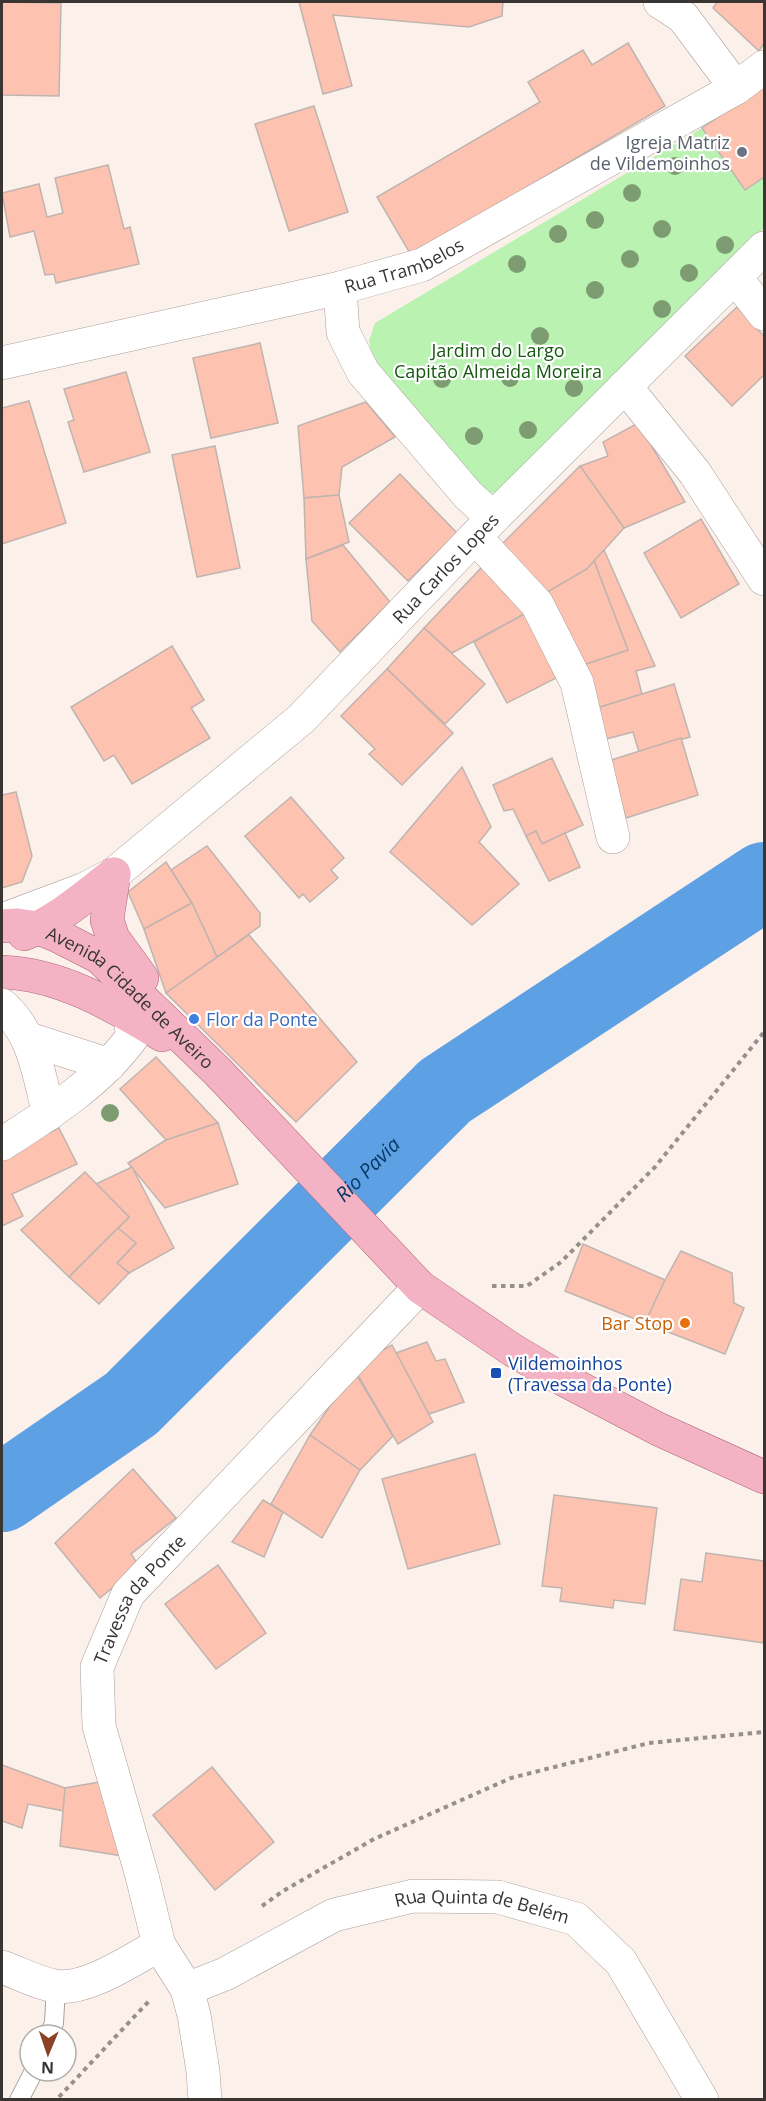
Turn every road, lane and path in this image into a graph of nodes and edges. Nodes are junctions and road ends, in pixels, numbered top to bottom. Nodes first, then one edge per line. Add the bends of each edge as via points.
1 (660, 2) edge
2 (765, 67) edge
3 (736, 88) junction
4 (765, 248) edge
5 (735, 277) junction
6 (340, 288) junction
7 (765, 314) edge
8 (2, 363) edge
9 (625, 386) junction
10 (484, 527) junction
11 (765, 579) edge
12 (613, 837) dead end
13 (114, 874) junction
14 (2, 920) edge
15 (2, 926) edge
16 (38, 928) junction
17 (2, 943) edge
18 (2, 972) edge
19 (2, 1005) edge
20 (129, 1014) junction
21 (765, 1032) edge
22 (29, 1039) junction
23 (109, 1065) junction
24 (218, 1072) junction
25 (49, 1114) junction
26 (2, 1144) edge
27 (409, 1276) junction
28 (491, 1286) dead end
29 (765, 1477) edge
30 (159, 1945) junction
31 (2, 1967) edge
32 (56, 1987) junction
33 (188, 1989) junction
34 (54, 2023) edge
35 (28, 2083) edge
36 (20, 2100) edge
37 (205, 2100) edge
38 (702, 2100) edge

1 - 3 street via 683,17
2 - 3 street, Rua Trambelos
3 - 6 street, Rua Trambelos via 422,265
4 - 5 street, Rua Carlos Lopes
5 - 7 street
5 - 9 street, Rua Carlos Lopes
6 - 8 street, Rua Trambelos
6 - 10 street via 343,332 363,372 468,495
9 - 10 street, Rua Carlos Lopes
9 - 11 street via 695,473
10 - 12 street via 537,604 577,683
10 - 13 street, Rua Carlos Lopes via 301,719
13 - 14 street, Avenida Cidade de Aveiro
13 - 16 main road, Avenida Cidade de Aveiro
13 - 24 main road, Avenida Cidade de Aveiro via 107,920 113,938
15 - 16 main road, Avenida Cidade de Aveiro
16 - 17 main road, Avenida Cidade de Aveiro
16 - 24 main road, Avenida Cidade de Aveiro via 99,957
18 - 20 main road, Avenida Cidade de Aveiro via 62,984
19 - 22 street
20 - 23 street via 133,1036
20 - 24 main road, Avenida Cidade de Aveiro
21 - 28 path via 655,1167 561,1262 527,1286
22 - 23 street
22 - 25 street
23 - 25 street
24 - 27 main road
25 - 26 street
27 - 29 main road via 553,1374 658,1429
27 - 30 street, Travessa da Ponte via 128,1594 97,1667 99,1726
30 - 32 street via 91,1981
30 - 33 street, Travessa da Ponte
31 - 32 street
32 - 34 lane
33 - 37 street
33 - 38 street, Rua Quinta de Belém via 225,1974 334,1915 413,1896 498,1897 576,1919 621,1962
35 - 36 lane

